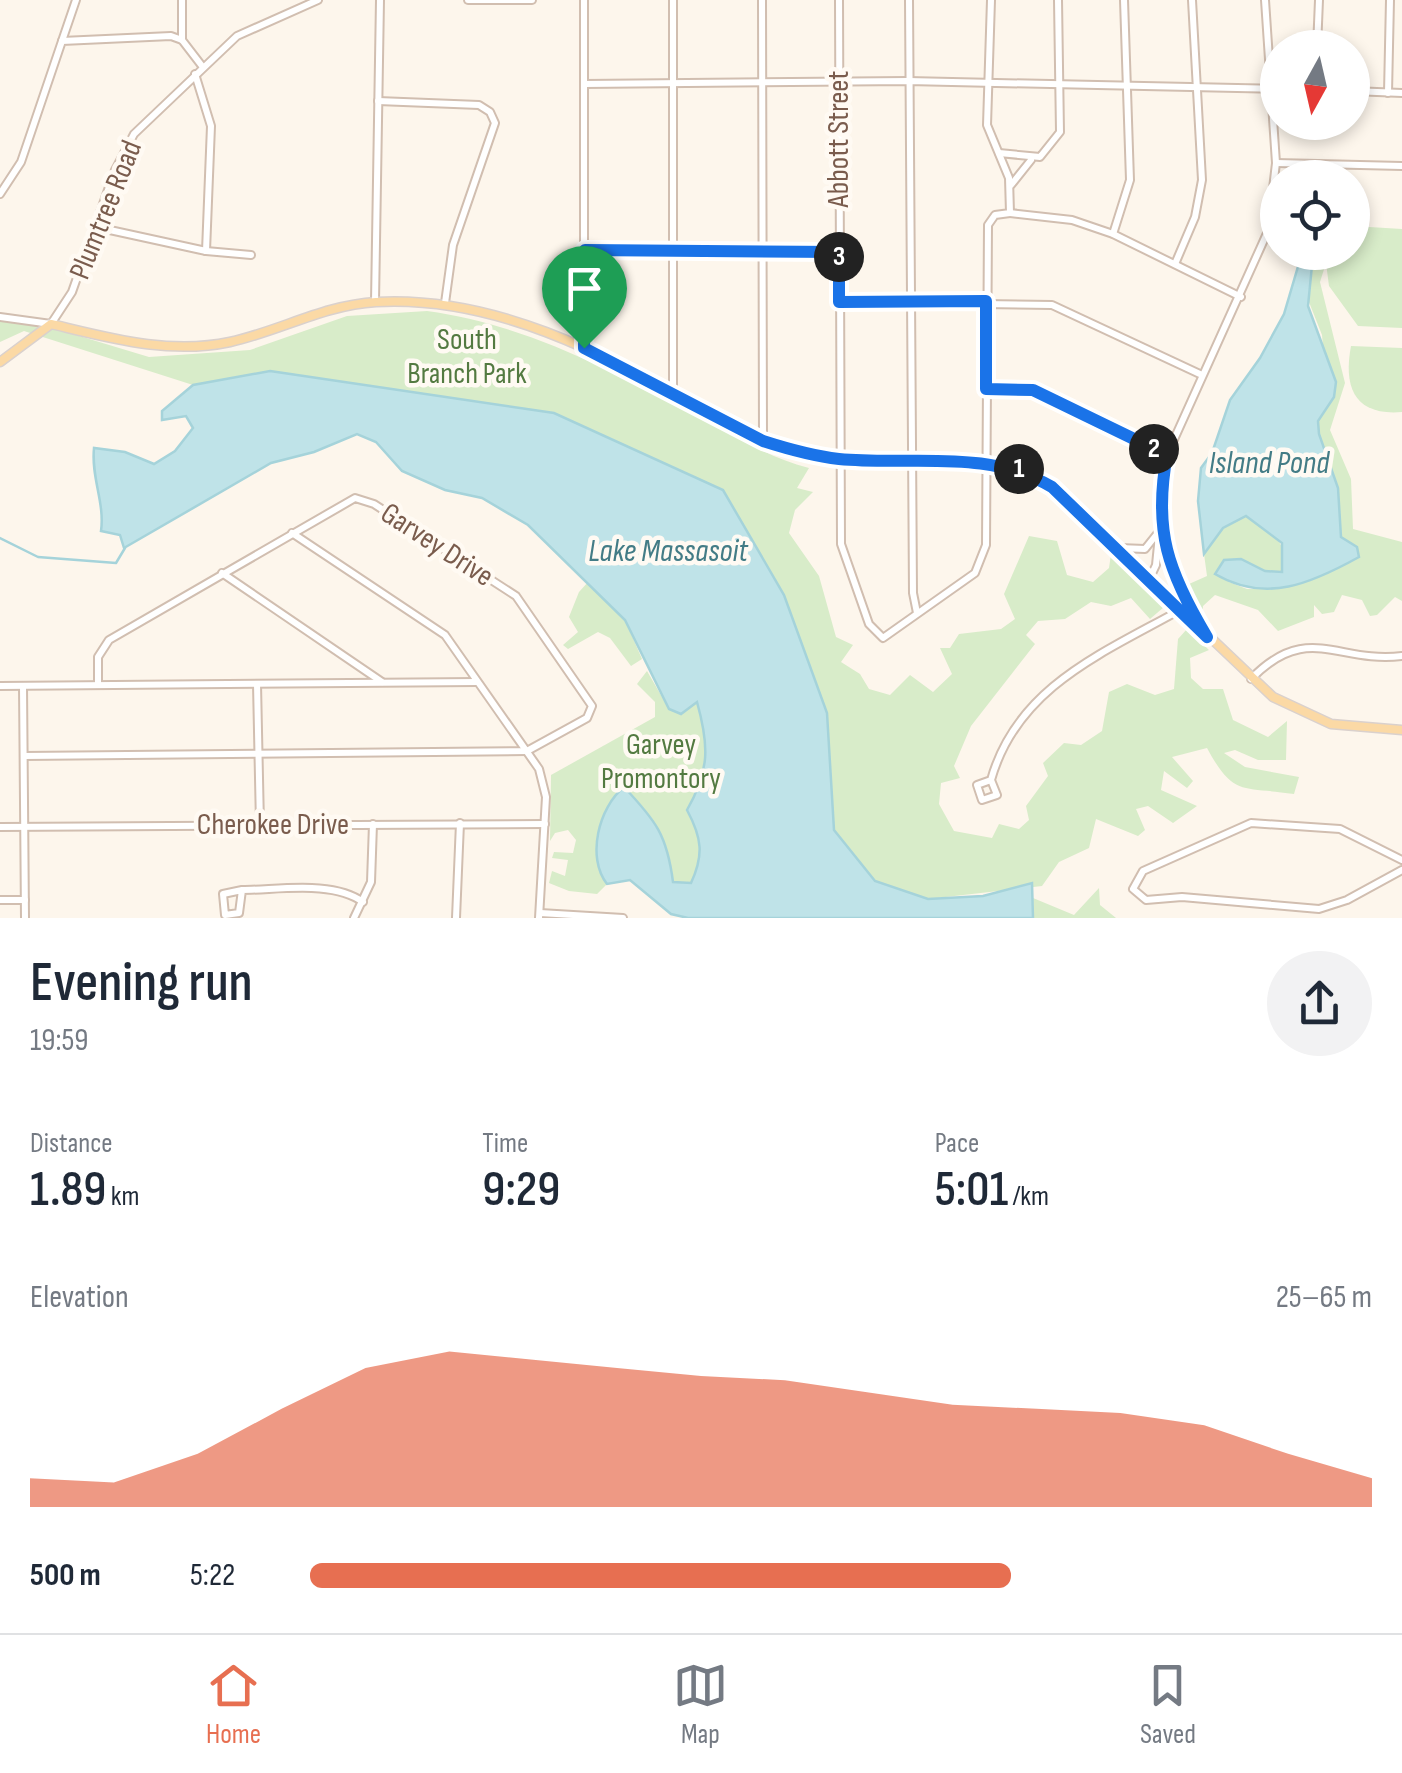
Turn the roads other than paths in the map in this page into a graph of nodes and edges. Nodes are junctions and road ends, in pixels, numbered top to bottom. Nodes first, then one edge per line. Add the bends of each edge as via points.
1 (76, 0) edge
2 (182, 0) edge
3 (318, 0) edge
4 (380, 0) edge
5 (468, 0) edge
6 (532, 0) edge
7 (584, 0) edge
8 (673, 0) edge
9 (762, 0) edge
10 (839, 0) edge
11 (909, 0) edge
12 (991, 0) edge
13 (1058, 0) edge
14 (1124, 0) edge
15 (1192, 0) edge
16 (1265, 0) edge
17 (1319, 0) edge
18 (1390, 0) edge
19 (492, 1) edge
20 (293, 4) edge
21 (1268, 30) edge
22 (1318, 30) edge
23 (182, 40) junction
24 (62, 41) junction
25 (198, 69) junction
26 (838, 81) junction
27 (908, 81) junction
28 (760, 82) junction
29 (989, 82) junction
30 (673, 83) junction
31 (1060, 83) junction
32 (584, 84) junction
33 (1127, 84) junction
34 (1198, 87) junction
35 (1260, 89) edge
36 (1370, 92) edge
37 (1388, 92) junction
38 (1402, 93) edge
39 (378, 101) junction
40 (998, 152) junction
41 (1040, 157) junction
42 (1370, 165) edge
43 (1402, 166) edge
44 (1011, 186) junction
45 (0, 194) edge
46 (1010, 213) junction
47 (96, 227) junction
48 (1113, 234) junction
49 (585, 250) junction
50 (674, 250) junction
51 (762, 250) junction
52 (206, 251) junction
53 (1260, 251) edge
54 (839, 252) junction
55 (252, 255) dead end
56 (1174, 264) junction
57 (1241, 297) junction
58 (986, 301) junction
59 (376, 302) junction
60 (839, 302) junction
61 (914, 303) junction
62 (445, 304) junction
63 (0, 316) edge
64 (50, 324) junction
65 (584, 348) junction
66 (0, 362) edge
67 (1202, 375) junction
68 (986, 389) junction
69 (673, 394) junction
70 (763, 441) junction
71 (1167, 455) junction
72 (840, 459) junction
73 (914, 460) junction
74 (985, 461) junction
75 (1160, 528) junction
76 (292, 533) junction
77 (1119, 548) junction
78 (222, 572) junction
79 (1149, 580) junction
80 (1180, 610) junction
81 (917, 614) junction
82 (1207, 637) junction
83 (1402, 656) edge
84 (1251, 679) junction
85 (383, 682) junction
86 (478, 682) junction
87 (257, 684) junction
88 (98, 685) junction
89 (0, 686) edge
90 (23, 686) junction
91 (1402, 730) edge
92 (527, 751) junction
93 (257, 754) junction
94 (24, 756) junction
95 (991, 780) dead end
96 (460, 823) junction
97 (373, 824) junction
98 (546, 824) junction
99 (260, 825) junction
100 (24, 827) junction
101 (0, 828) edge
102 (1402, 860) edge
103 (1402, 870) edge
104 (242, 890) junction
105 (0, 900) edge
106 (25, 900) junction
107 (363, 902) junction
108 (540, 916) edge
109 (25, 918) edge
110 (354, 918) edge
111 (456, 918) edge
112 (623, 918) edge

1 - 24 street
2 - 23 street
3 - 20 street, Plumtree Road
4 - 39 street
5 - 19 street
6 - 19 street
7 - 32 street
8 - 30 street
9 - 28 street
10 - 26 street, Abbott Street
11 - 27 street
12 - 29 street
13 - 31 street
14 - 33 street
15 - 34 street
16 - 21 street
17 - 22 street
18 - 37 street
20 - 25 street, Plumtree Road via 244,31
23 - 24 street
23 - 25 street
24 - 45 street via 21,162
25 - 47 street, Plumtree Road via 127,144
25 - 52 street via 211,126
26 - 27 street
26 - 28 street
26 - 54 street, Abbott Street
27 - 29 street
27 - 61 street
28 - 30 street
28 - 51 street
29 - 31 street
29 - 40 street via 988,126
30 - 32 street
30 - 50 street
31 - 33 street
31 - 41 street via 1060,132
32 - 49 street
33 - 34 street
33 - 48 street via 1130,180
34 - 35 street
34 - 56 street via 1200,199
36 - 37 street
37 - 38 street
39 - 59 street
39 - 62 street via 479,105 495,123 453,245
40 - 41 street
40 - 44 street
41 - 44 street via 1021,168
42 - 43 street
44 - 46 street
46 - 48 street via 1072,220
46 - 58 street via 988,225
47 - 52 street
47 - 64 street, Plumtree Road via 72,292
48 - 56 street
49 - 50 street
49 - 65 street
50 - 51 street
50 - 69 street
51 - 54 street
51 - 70 street
52 - 55 street
53 - 57 street
54 - 60 street, Abbott Street
56 - 57 street
57 - 67 street
58 - 61 street
58 - 67 street via 1062,308
58 - 68 street
59 - 62 main road
59 - 64 main road via 191,348 136,344
60 - 61 street
60 - 72 street, Abbott Street
61 - 73 street
62 - 65 main road via 496,314
63 - 64 street
64 - 66 main road, Plumtree Road
65 - 69 main road
67 - 71 street
68 - 71 street via 1033,390
68 - 74 street
69 - 70 main road
70 - 72 main road
71 - 75 street
72 - 73 main road
72 - 81 street, Abbott Street via 841,544 869,624 883,638
73 - 74 main road
73 - 81 street
74 - 77 main road via 1022,469 1052,487
74 - 81 street via 982,564
75 - 77 street via 1145,548
75 - 79 street
75 - 82 main road via 1175,576
76 - 78 street, Garvey Drive
76 - 86 street via 445,634
76 - 92 street, Garvey Drive via 349,499 362,499 518,599 592,704 587,718
77 - 79 main road
78 - 85 street
78 - 88 street, Garvey Drive via 109,640 98,657
79 - 80 main road
80 - 82 main road
80 - 95 street via 1058,681 1017,722
82 - 84 main road
83 - 84 street via 1302,646 1270,659
84 - 91 main road via 1320,720
85 - 86 street
85 - 87 street
86 - 92 street
87 - 88 street
87 - 93 street
88 - 90 street
89 - 90 street
90 - 94 street
92 - 93 street
92 - 98 street via 545,782
93 - 94 street
93 - 99 street
94 - 100 street
96 - 97 street, Cherokee Drive
96 - 98 street, Cherokee Drive
96 - 111 street
97 - 99 street, Cherokee Drive
97 - 107 street via 372,878
98 - 108 street
99 - 100 street, Cherokee Drive
100 - 101 street, Cherokee Drive
100 - 106 street
102 - 103 street via 1340,829 1251,823 1140,872 1133,889 1146,900 1188,897 1318,910
104 - 104 street via 240,914 227,916 223,894
104 - 107 street via 326,890
105 - 106 street
106 - 109 street
107 - 110 street
108 - 112 street

